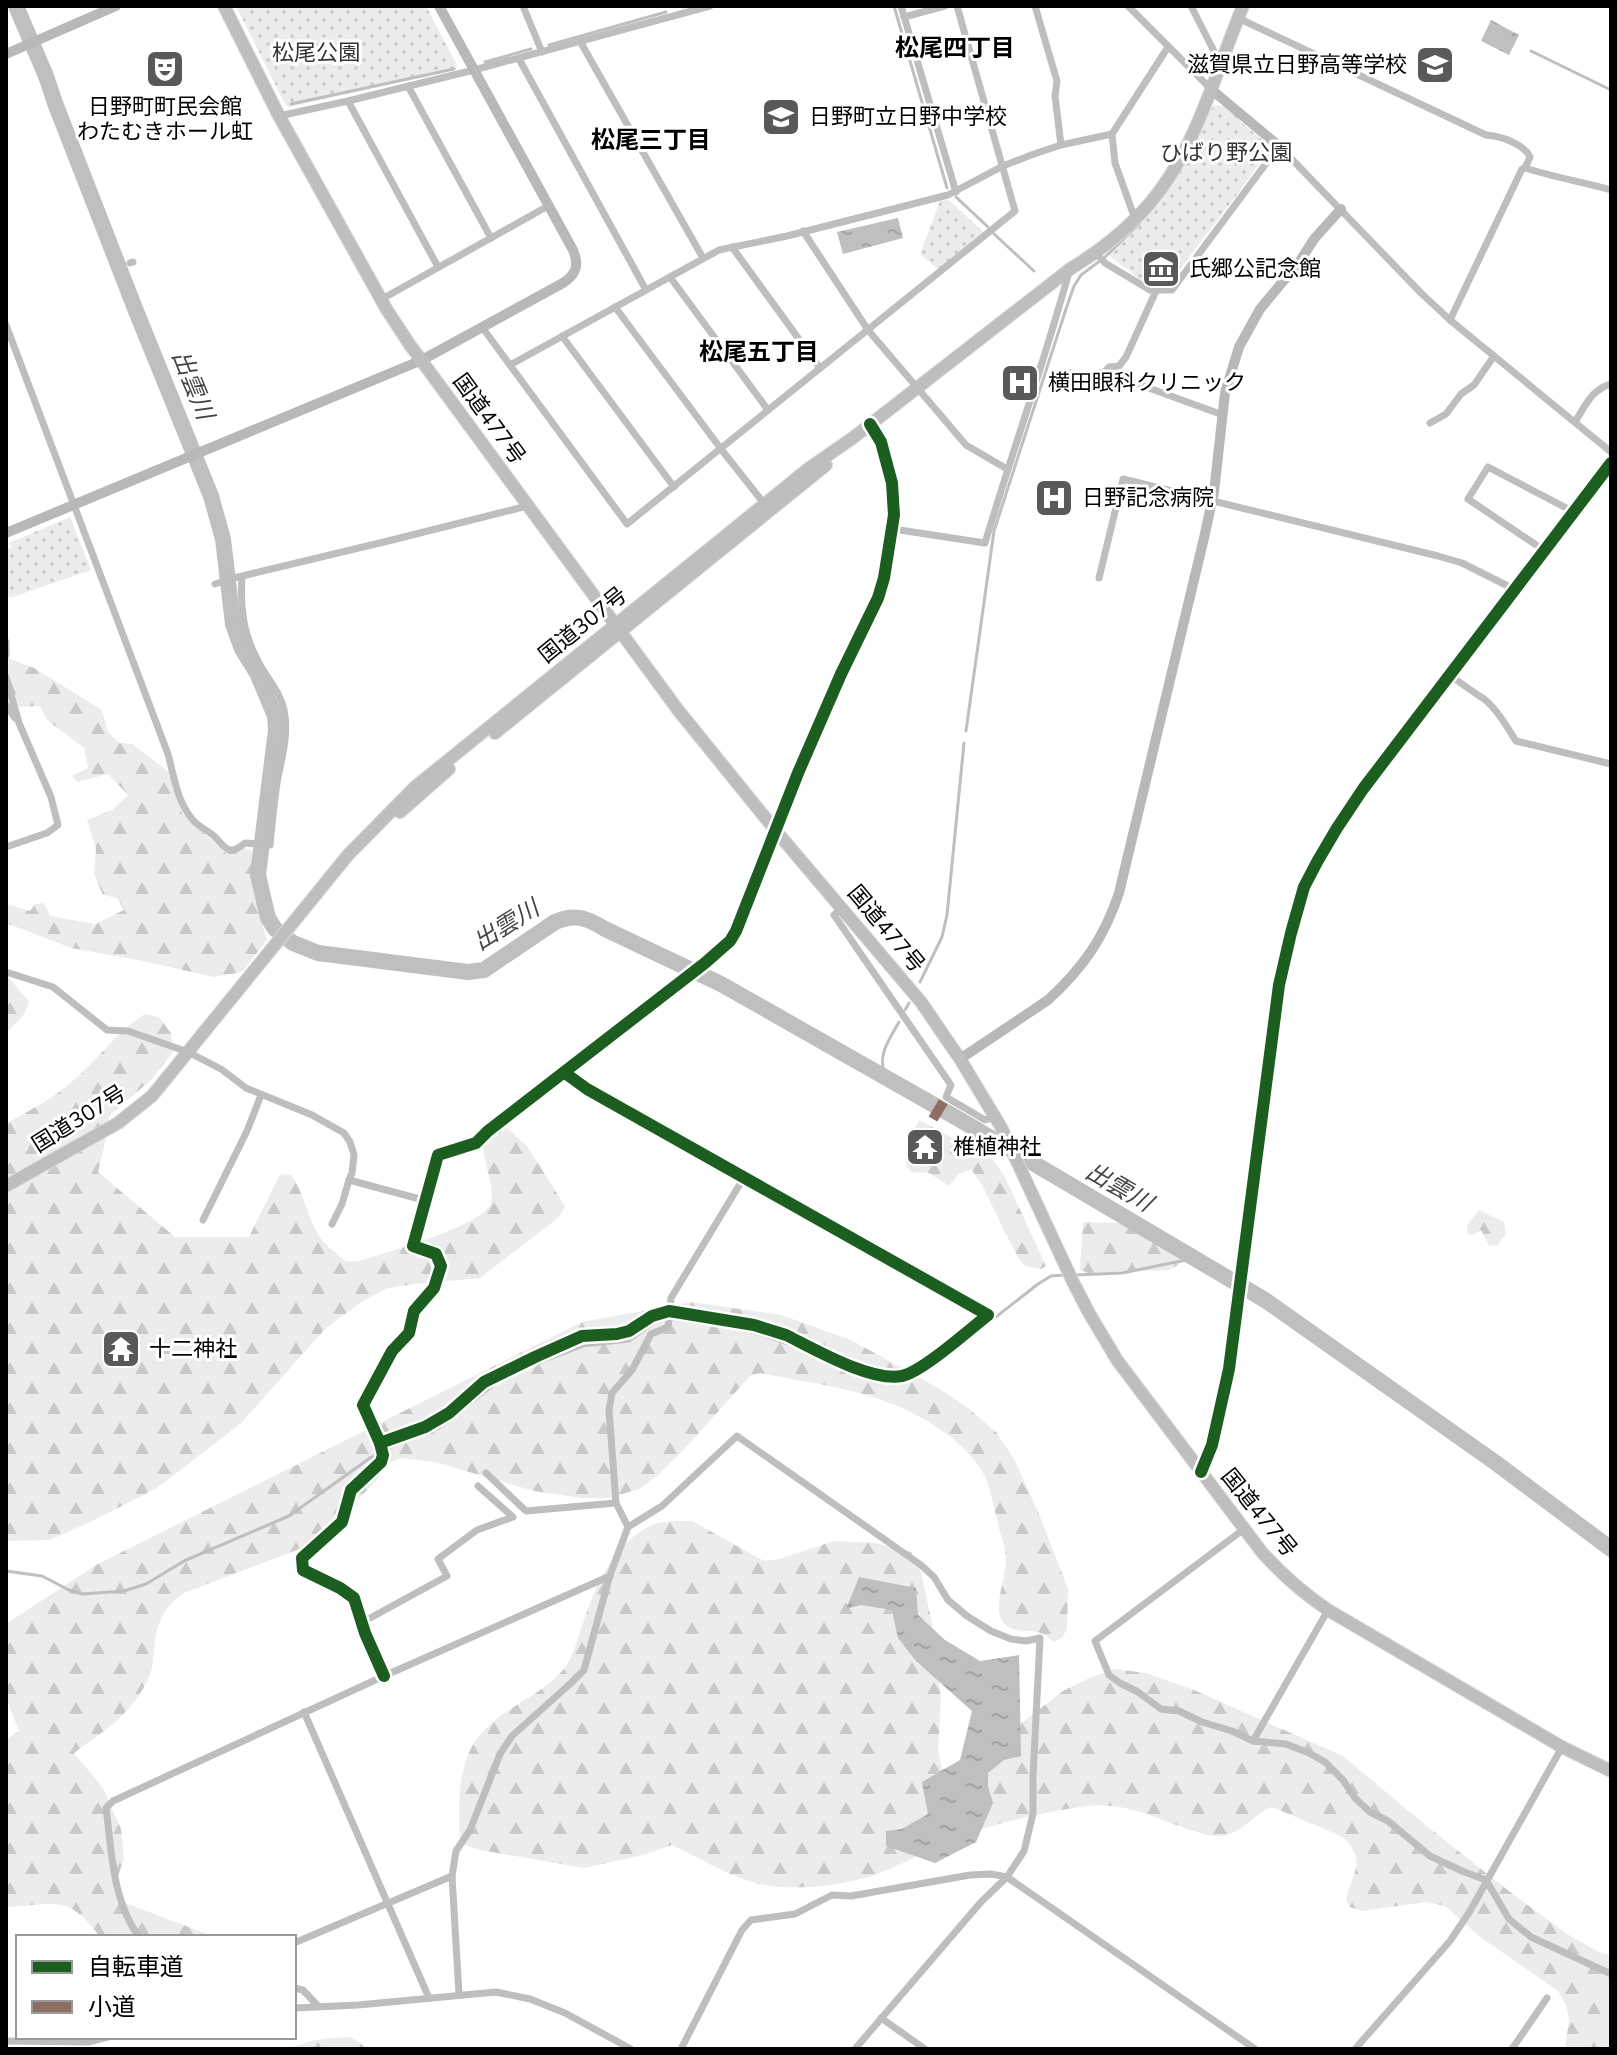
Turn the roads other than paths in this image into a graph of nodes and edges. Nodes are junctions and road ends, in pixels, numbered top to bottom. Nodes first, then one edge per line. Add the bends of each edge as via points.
1 (116, 6) edge
2 (224, 6) edge
3 (439, 6) edge
4 (523, 6) edge
5 (674, 6) edge
6 (710, 6) edge
7 (901, 6) edge
8 (945, 6) edge
9 (957, 6) edge
10 (1035, 6) edge
11 (1128, 6) edge
12 (1191, 6) edge
13 (1241, 12) edge
14 (676, 16) junction
15 (904, 17) junction
16 (581, 43) junction
17 (1168, 47) junction
18 (542, 52) junction
19 (6, 54) edge
20 (519, 59) junction
21 (1220, 65) junction
22 (474, 70) junction
23 (408, 86) junction
24 (1212, 90) junction
25 (348, 101) junction
26 (279, 116) junction
27 (1112, 134) junction
28 (1061, 145) junction
29 (1279, 146) junction
30 (1003, 166) junction
31 (1525, 168) junction
32 (1611, 190) edge
33 (956, 192) junction
34 (548, 206) junction
35 (1341, 209) junction
36 (1135, 219) junction
37 (803, 231) junction
38 (491, 238) junction
39 (732, 247) junction
40 (703, 258) junction
41 (1100, 258) junction
42 (438, 267) junction
43 (1070, 269) junction
44 (670, 277) junction
45 (646, 290) junction
46 (1156, 291) junction
47 (382, 299) junction
48 (615, 307) junction
49 (1450, 320) junction
50 (6, 325) edge
51 (482, 327) junction
52 (868, 330) junction
53 (562, 336) junction
54 (1494, 356) junction
55 (422, 360) junction
56 (510, 365) junction
57 (820, 368) junction
58 (1105, 372) junction
59 (1069, 373) dead end
60 (1611, 384) edge
61 (917, 387) junction
62 (768, 410) junction
63 (1223, 415) junction
64 (1575, 422) junction
65 (1430, 423) dead end
66 (870, 424) junction
67 (721, 449) junction
68 (1611, 452) edge
69 (1611, 463) edge
70 (1007, 469) junction
71 (674, 487) junction
72 (1211, 502) junction
73 (74, 505) junction
74 (527, 506) junction
75 (768, 508) junction
76 (1574, 512) junction
77 (893, 529) junction
78 (6, 533) edge
79 (1545, 551) junction
80 (238, 577) junction
81 (1099, 578) dead end
82 (215, 584) dead end
83 (1516, 590) junction
84 (617, 629) junction
85 (6, 642) edge
86 (6, 655) edge
87 (1451, 676) junction
88 (6, 677) edge
89 (6, 705) edge
90 (19, 723) junction
91 (1611, 764) edge
92 (776, 831) junction
93 (6, 847) edge
94 (842, 908) junction
95 (6, 972) edge
96 (188, 1052) junction
97 (960, 1059) junction
98 (565, 1073) junction
99 (261, 1095) junction
100 (998, 1122) junction
101 (743, 1179) junction
102 (349, 1180) junction
103 (6, 1186) edge
104 (427, 1201) junction
105 (203, 1220) dead end
106 (332, 1224) dead end
107 (669, 1316) junction
108 (380, 1444) junction
109 (1201, 1472) junction
110 (486, 1473) dead end
111 (478, 1486) dead end
112 (616, 1503) junction
113 (628, 1527) junction
114 (1244, 1529) junction
115 (610, 1575) junction
116 (1328, 1610) junction
117 (361, 1623) junction
118 (384, 1676) junction
119 (304, 1712) junction
120 (1253, 1741) junction
121 (1562, 1747) junction
122 (1611, 1771) edge
123 (452, 1876) junction
124 (1007, 1877) junction
125 (1486, 1880) junction
126 (387, 1903) junction
127 (138, 1935) edge
128 (296, 1942) edge
129 (1611, 1974) edge
130 (296, 1988) edge
131 (459, 1994) junction
132 (429, 1998) junction
133 (1547, 1998) dead end
134 (318, 2006) junction
135 (296, 2008) edge
136 (881, 2018) junction
137 (100, 2039) edge
138 (6, 2041) edge
139 (631, 2049) edge
140 (681, 2049) edge
141 (855, 2049) edge
142 (925, 2049) edge
143 (1255, 2049) edge
144 (1355, 2049) edge
145 (1512, 2049) edge

1 - 19 street
2 - 26 highway, 国道477号
3 - 22 street
4 - 18 street
5 - 14 street
6 - 14 street
7 - 15 street
8 - 15 street
9 - 30 street
10 - 28 street via 1057,81
11 - 17 street
12 - 21 street
13 - 21 highway, 国道307号
13 - 31 street via 1527,151
14 - 16 street
15 - 33 street
16 - 18 street
16 - 40 street
17 - 24 street
17 - 27 street
18 - 20 street
20 - 22 street
20 - 45 street
21 - 24 highway, 国道307号
22 - 23 street
22 - 34 street
23 - 25 street
23 - 38 street
24 - 29 street
24 - 36 highway, 国道307号 via 1168,178
25 - 26 street
25 - 42 street
26 - 47 highway, 国道477号
27 - 28 street
27 - 36 street via 1115,163
28 - 30 street
29 - 35 street
29 - 46 street via 1172,290
30 - 33 street
30 - 52 street via 1015,211
31 - 32 street
31 - 49 street
33 - 37 street
34 - 38 street
34 - 51 street via 573,250 575,272
35 - 49 street
35 - 63 street via 1254,319 1234,361
36 - 41 highway, 国道307号
37 - 39 street
37 - 52 street
38 - 42 street
39 - 40 street
39 - 57 street
40 - 44 street
41 - 43 highway, 国道307号
41 - 46 street
42 - 47 street
43 - 61 highway, 国道307号
43 - 70 street
44 - 45 street
44 - 62 street
45 - 48 street
46 - 58 street via 1126,357
47 - 55 highway, 国道477号
48 - 53 street
48 - 67 street
49 - 54 street
50 - 73 street
51 - 55 street
51 - 56 street
52 - 57 street
52 - 61 street
53 - 56 street
53 - 71 street
54 - 64 street
54 - 65 street via 1474,385
55 - 73 street
55 - 74 highway, 国道477号
56 - 71 street via 627,524
57 - 62 street
58 - 59 street
58 - 63 street
60 - 64 street via 1593,393
61 - 66 highway, 国道307号
61 - 70 street via 966,445
62 - 67 street
63 - 72 street
64 - 68 street
66 - 75 highway, 国道307号
66 - 77 street via 881,442 892,483
67 - 71 street
67 - 75 street
69 - 76 street
70 - 77 street via 985,543
72 - 81 street via 1123,479
72 - 83 street via 1438,556
72 - 97 street via 1119,893 1103,934 1058,991
73 - 78 street
73 - 80 street via 185,810 231,851 245,843 270,845 285,740 281,700 250,646
74 - 80 street
74 - 84 highway, 国道477号
75 - 84 highway, 国道307号
76 - 79 street
76 - 79 street via 1488,467 1468,499
77 - 92 street via 878,598
79 - 83 street
80 - 82 street
83 - 87 street
84 - 92 highway, 国道477号
84 - 96 highway, 国道307号 via 348,855
85 - 86 street
87 - 91 street via 1485,700 1516,741
87 - 109 street via 1357,798 1304,887 1279,985 1229,1369
88 - 90 street
89 - 90 street
90 - 93 street via 58,825
92 - 94 highway, 国道477号
92 - 98 street via 730,941
94 - 97 highway, 国道477号 via 921,1002
94 - 100 street via 834,915 951,1085 946,1097
95 - 96 street via 53,987 107,1030 128,1031
96 - 99 street
96 - 103 highway, 国道307号 via 152,1096 118,1123
97 - 100 highway, 国道477号
98 - 101 street
98 - 104 street via 476,1143 438,1155
99 - 102 street via 344,1133 354,1155
99 - 105 street
100 - 109 highway, 国道477号 via 1089,1313 1117,1360
101 - 107 street via 671,1298
101 - 107 street via 988,1315 922,1368 886,1377 773,1330 731,1320
102 - 104 street
102 - 106 street
104 - 108 street via 413,1246 436,1254 441,1266 434,1288 414,1311 409,1333 392,1351 363,1405
107 - 108 street via 652,1316 617,1334 582,1336 484,1382 425,1427
107 - 112 street via 668,1327 651,1334 632,1370 612,1393
108 - 117 street via 381,1462 351,1490 342,1522 302,1558 303,1570 354,1598
109 - 114 highway, 国道477号
110 - 112 street via 526,1511
111 - 117 street via 513,1517 477,1530 438,1559 447,1576
112 - 113 street
113 - 115 street
113 - 124 street via 662,1506 737,1436 921,1565 967,1616 1011,1639 1040,1638 1033,1814 1024,1851
114 - 116 highway, 国道477号 via 1281,1573
114 - 120 street via 1095,1641 1109,1675 1161,1709 1179,1711
115 - 118 street
115 - 123 street via 584,1670 512,1736 500,1754 470,1830 456,1851
116 - 120 street
116 - 121 highway, 国道477号
117 - 118 street
118 - 119 street
119 - 126 street
119 - 127 street via 106,1808 117,1888
120 - 125 street via 1286,1744 1325,1762 1370,1812 1430,1856
121 - 122 highway, 国道477号
121 - 125 street
123 - 126 street
123 - 131 street
124 - 136 street
124 - 140 street via 970,1875 832,1895 795,1914 751,1920
124 - 143 street
125 - 129 street via 1509,1919 1531,1937
125 - 144 street via 1450,1941
126 - 128 street
126 - 132 street
130 - 134 street
131 - 132 street
131 - 139 street via 496,1992 530,1999
132 - 134 street
133 - 145 street
134 - 135 street
136 - 141 street
136 - 142 street
137 - 138 street

